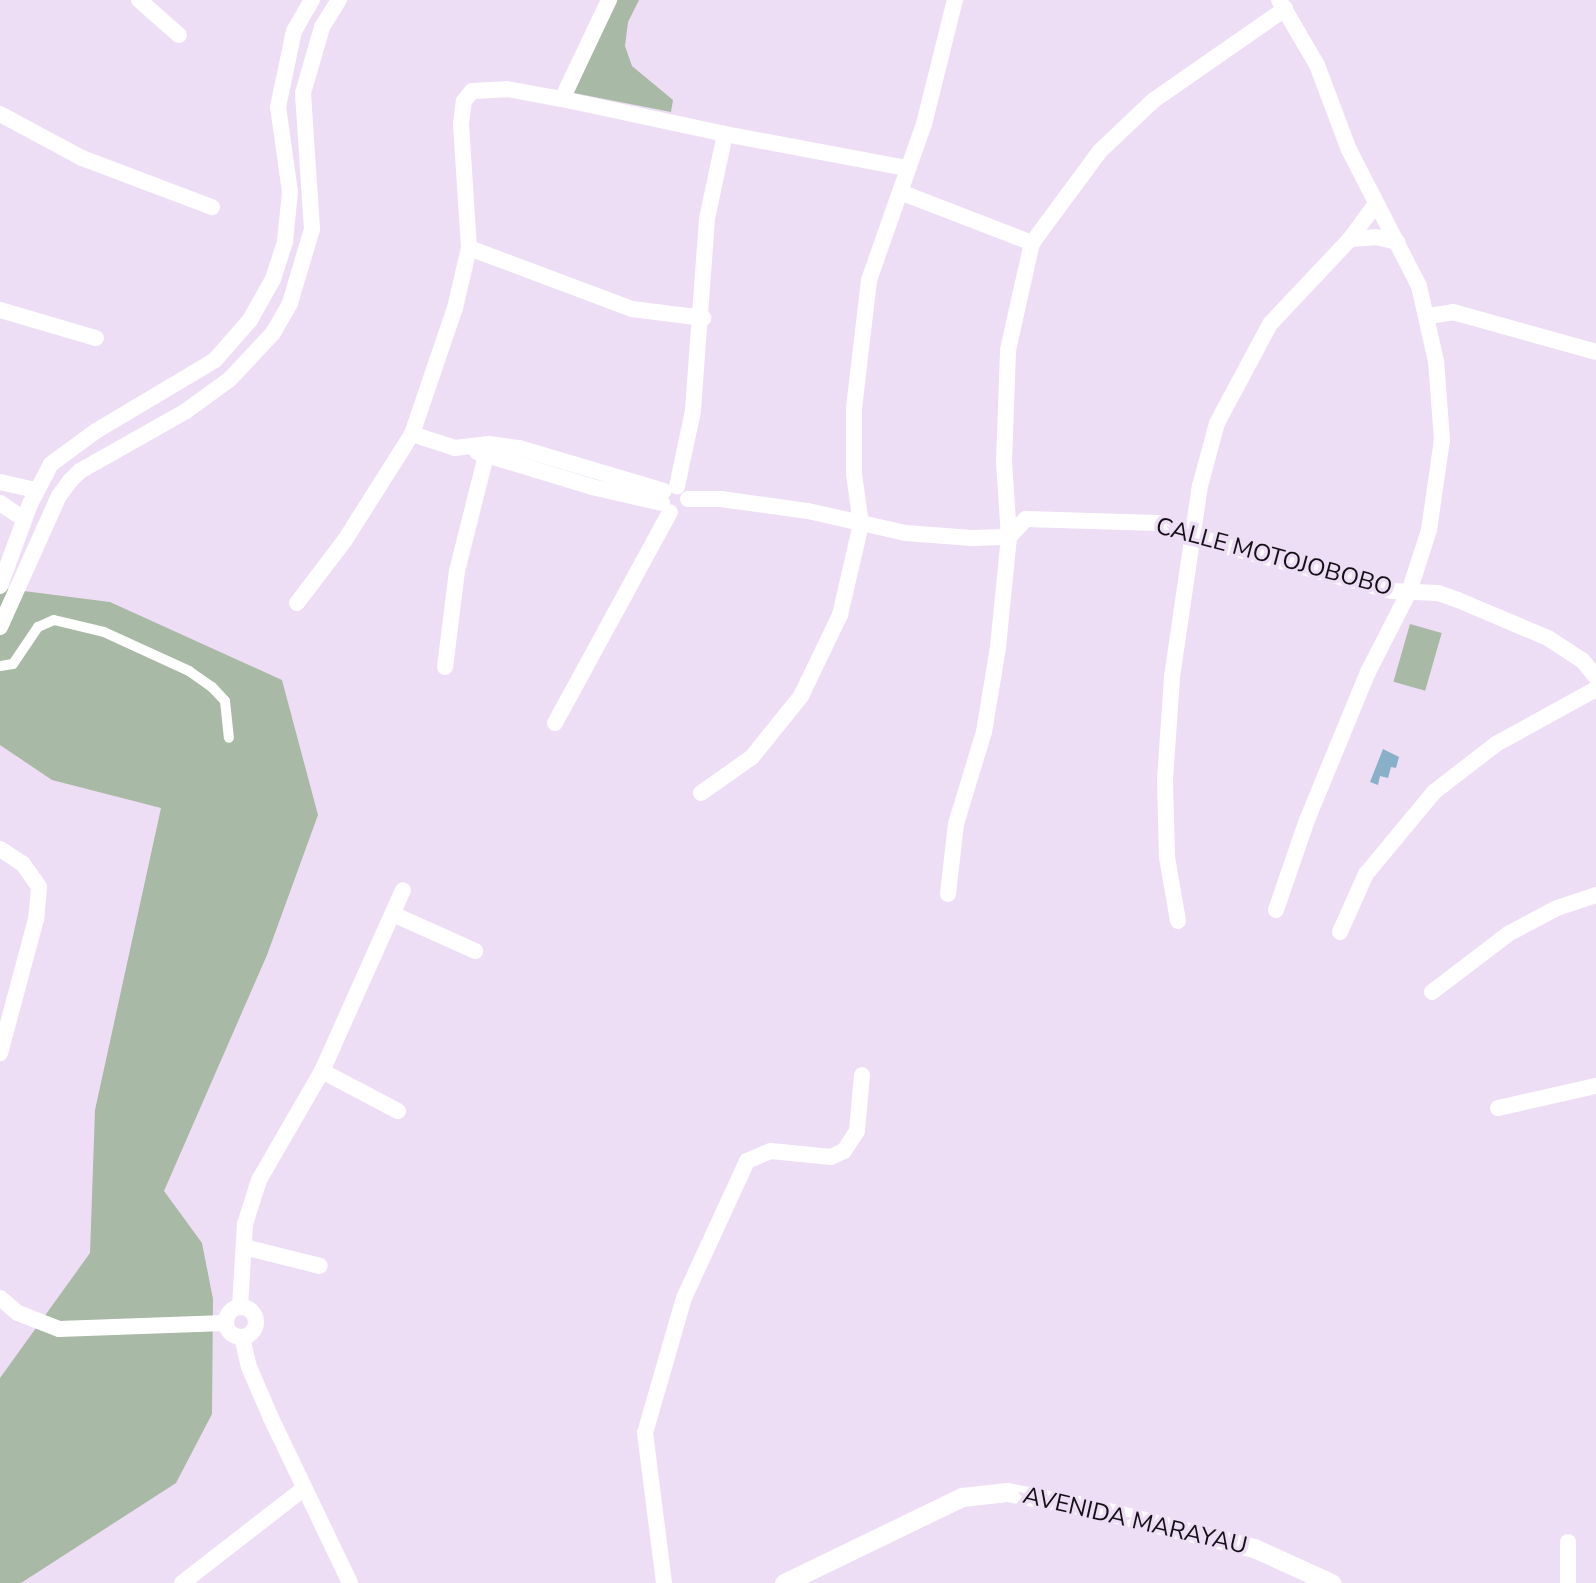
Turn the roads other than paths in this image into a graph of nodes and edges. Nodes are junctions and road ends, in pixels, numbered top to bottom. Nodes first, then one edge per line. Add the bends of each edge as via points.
1 (139, 0) edge
2 (312, 0) edge
3 (339, 0) edge
4 (609, 0) edge
5 (955, 0) edge
6 (1282, 5) edge
7 (179, 36) dead end
8 (562, 99) junction
9 (5, 118) edge
10 (725, 134) junction
11 (0, 135) edge
12 (907, 168) junction
13 (900, 192) junction
14 (1375, 205) junction
15 (212, 207) dead end
16 (1350, 239) junction
17 (1397, 242) junction
18 (1032, 243) junction
19 (469, 248) junction
20 (0, 310) edge
21 (1429, 316) junction
22 (703, 318) junction
23 (96, 338) dead end
24 (1596, 352) edge
25 (162, 395) junction
26 (137, 410) junction
27 (176, 416) junction
28 (412, 434) junction
29 (146, 435) junction
30 (482, 450) junction
31 (0, 482) edge
32 (36, 490) junction
33 (668, 498) junction
34 (688, 499) junction
35 (0, 503) edge
36 (24, 519) junction
37 (861, 524) junction
38 (1194, 533) junction
39 (1009, 537) junction
40 (0, 586) edge
41 (1409, 592) junction
42 (297, 603) dead end
43 (0, 627) edge
44 (0, 666) edge
45 (445, 667) dead end
46 (1596, 677) edge
47 (1596, 690) edge
48 (555, 723) dead end
49 (229, 738) dead end
50 (701, 793) dead end
51 (0, 849) edge
52 (403, 890) dead end
53 (948, 894) dead end
54 (1596, 895) edge
55 (1276, 910) dead end
56 (396, 915) junction
57 (1178, 921) dead end
58 (1340, 932) dead end
59 (475, 951) dead end
60 (1432, 992) dead end
61 (5, 1008) edge
62 (0, 1053) edge
63 (322, 1071) junction
64 (862, 1075) dead end
65 (1596, 1086) edge
66 (1497, 1108) dead end
67 (398, 1111) dead end
68 (244, 1247) junction
69 (320, 1266) dead end
70 (0, 1298) edge
71 (240, 1306) junction
72 (225, 1323) junction
73 (242, 1337) junction
74 (303, 1489) junction
75 (1568, 1542) dead end
76 (182, 1583) edge
77 (350, 1583) edge
78 (664, 1583) edge
79 (784, 1583) edge
80 (1331, 1583) edge
81 (1568, 1583) edge

1 - 7 street
2 - 25 street via 294,31 278,107 290,192 285,241 273,279 230,347
3 - 27 street via 322,27 303,93 312,229 294,293 254,357
4 - 8 street
5 - 12 street via 924,124
6 - 14 street via 1317,65
6 - 18 street via 1154,100 1100,151
8 - 10 street
8 - 19 street via 487,89 472,91 464,101 461,124
9 - 11 street
9 - 15 street via 82,158
10 - 12 street
10 - 22 street via 707,219
12 - 13 street
13 - 18 street
13 - 37 street via 869,280 861,342 854,435
14 - 16 street
14 - 17 street
16 - 17 street via 1376,237
16 - 38 street via 1270,324 1239,377 1217,423 1199,486
17 - 21 street
18 - 39 street via 1007,350 1004,461
19 - 22 street via 632,309
19 - 28 street via 455,308
20 - 23 street
21 - 24 street via 1453,312
21 - 41 street via 1442,440 1429,530
22 - 33 street via 691,422
25 - 26 street
25 - 27 street
26 - 29 street
26 - 32 street via 68,449 51,464
27 - 29 street
28 - 30 street
28 - 42 street via 345,540
29 - 43 street via 70,481
30 - 33 street via 519,448
30 - 45 street via 457,571
31 - 32 street
32 - 36 street
33 - 34 street
33 - 34 street via 682,510
33 - 48 street
34 - 37 street via 808,511
35 - 36 street
36 - 40 street
37 - 39 street via 919,534
37 - 50 street via 840,615 801,696 752,757
38 - 39 street, CALLE MOTOJOBOBO via 1158,523 1063,517 1026,519
38 - 41 street, CALLE MOTOJOBOBO via 1277,561
38 - 57 street via 1172,677 1165,780 1167,857
39 - 53 street via 986,720 956,824
41 - 46 street, CALLE MOTOJOBOBO via 1438,593 1548,639 1583,661
41 - 55 street via 1354,707
44 - 49 street via 13,664 38,627 54,620 104,632 178,665 212,687 225,701
47 - 58 street via 1496,744 1434,792 1366,874
51 - 61 street via 23,864 39,887 36,919
52 - 56 street
54 - 60 street via 1557,908 1508,934
56 - 59 street
56 - 63 street
61 - 62 street
63 - 67 street
63 - 68 street via 259,1180 245,1224
64 - 78 street via 858,1130 844,1151 831,1157 771,1152 747,1161 684,1298 645,1433
65 - 66 street
68 - 69 street
68 - 71 street
70 - 72 street via 18,1313 59,1329
71 - 72 street via 229,1312
71 - 73 street via 251,1310 257,1320 253,1332
72 - 73 street via 231,1334
73 - 74 street via 249,1367
74 - 76 street
74 - 77 street
75 - 81 street
79 - 80 street, AVENIDA MARAYAU via 962,1497 1007,1492 1221,1539 1303,1567

